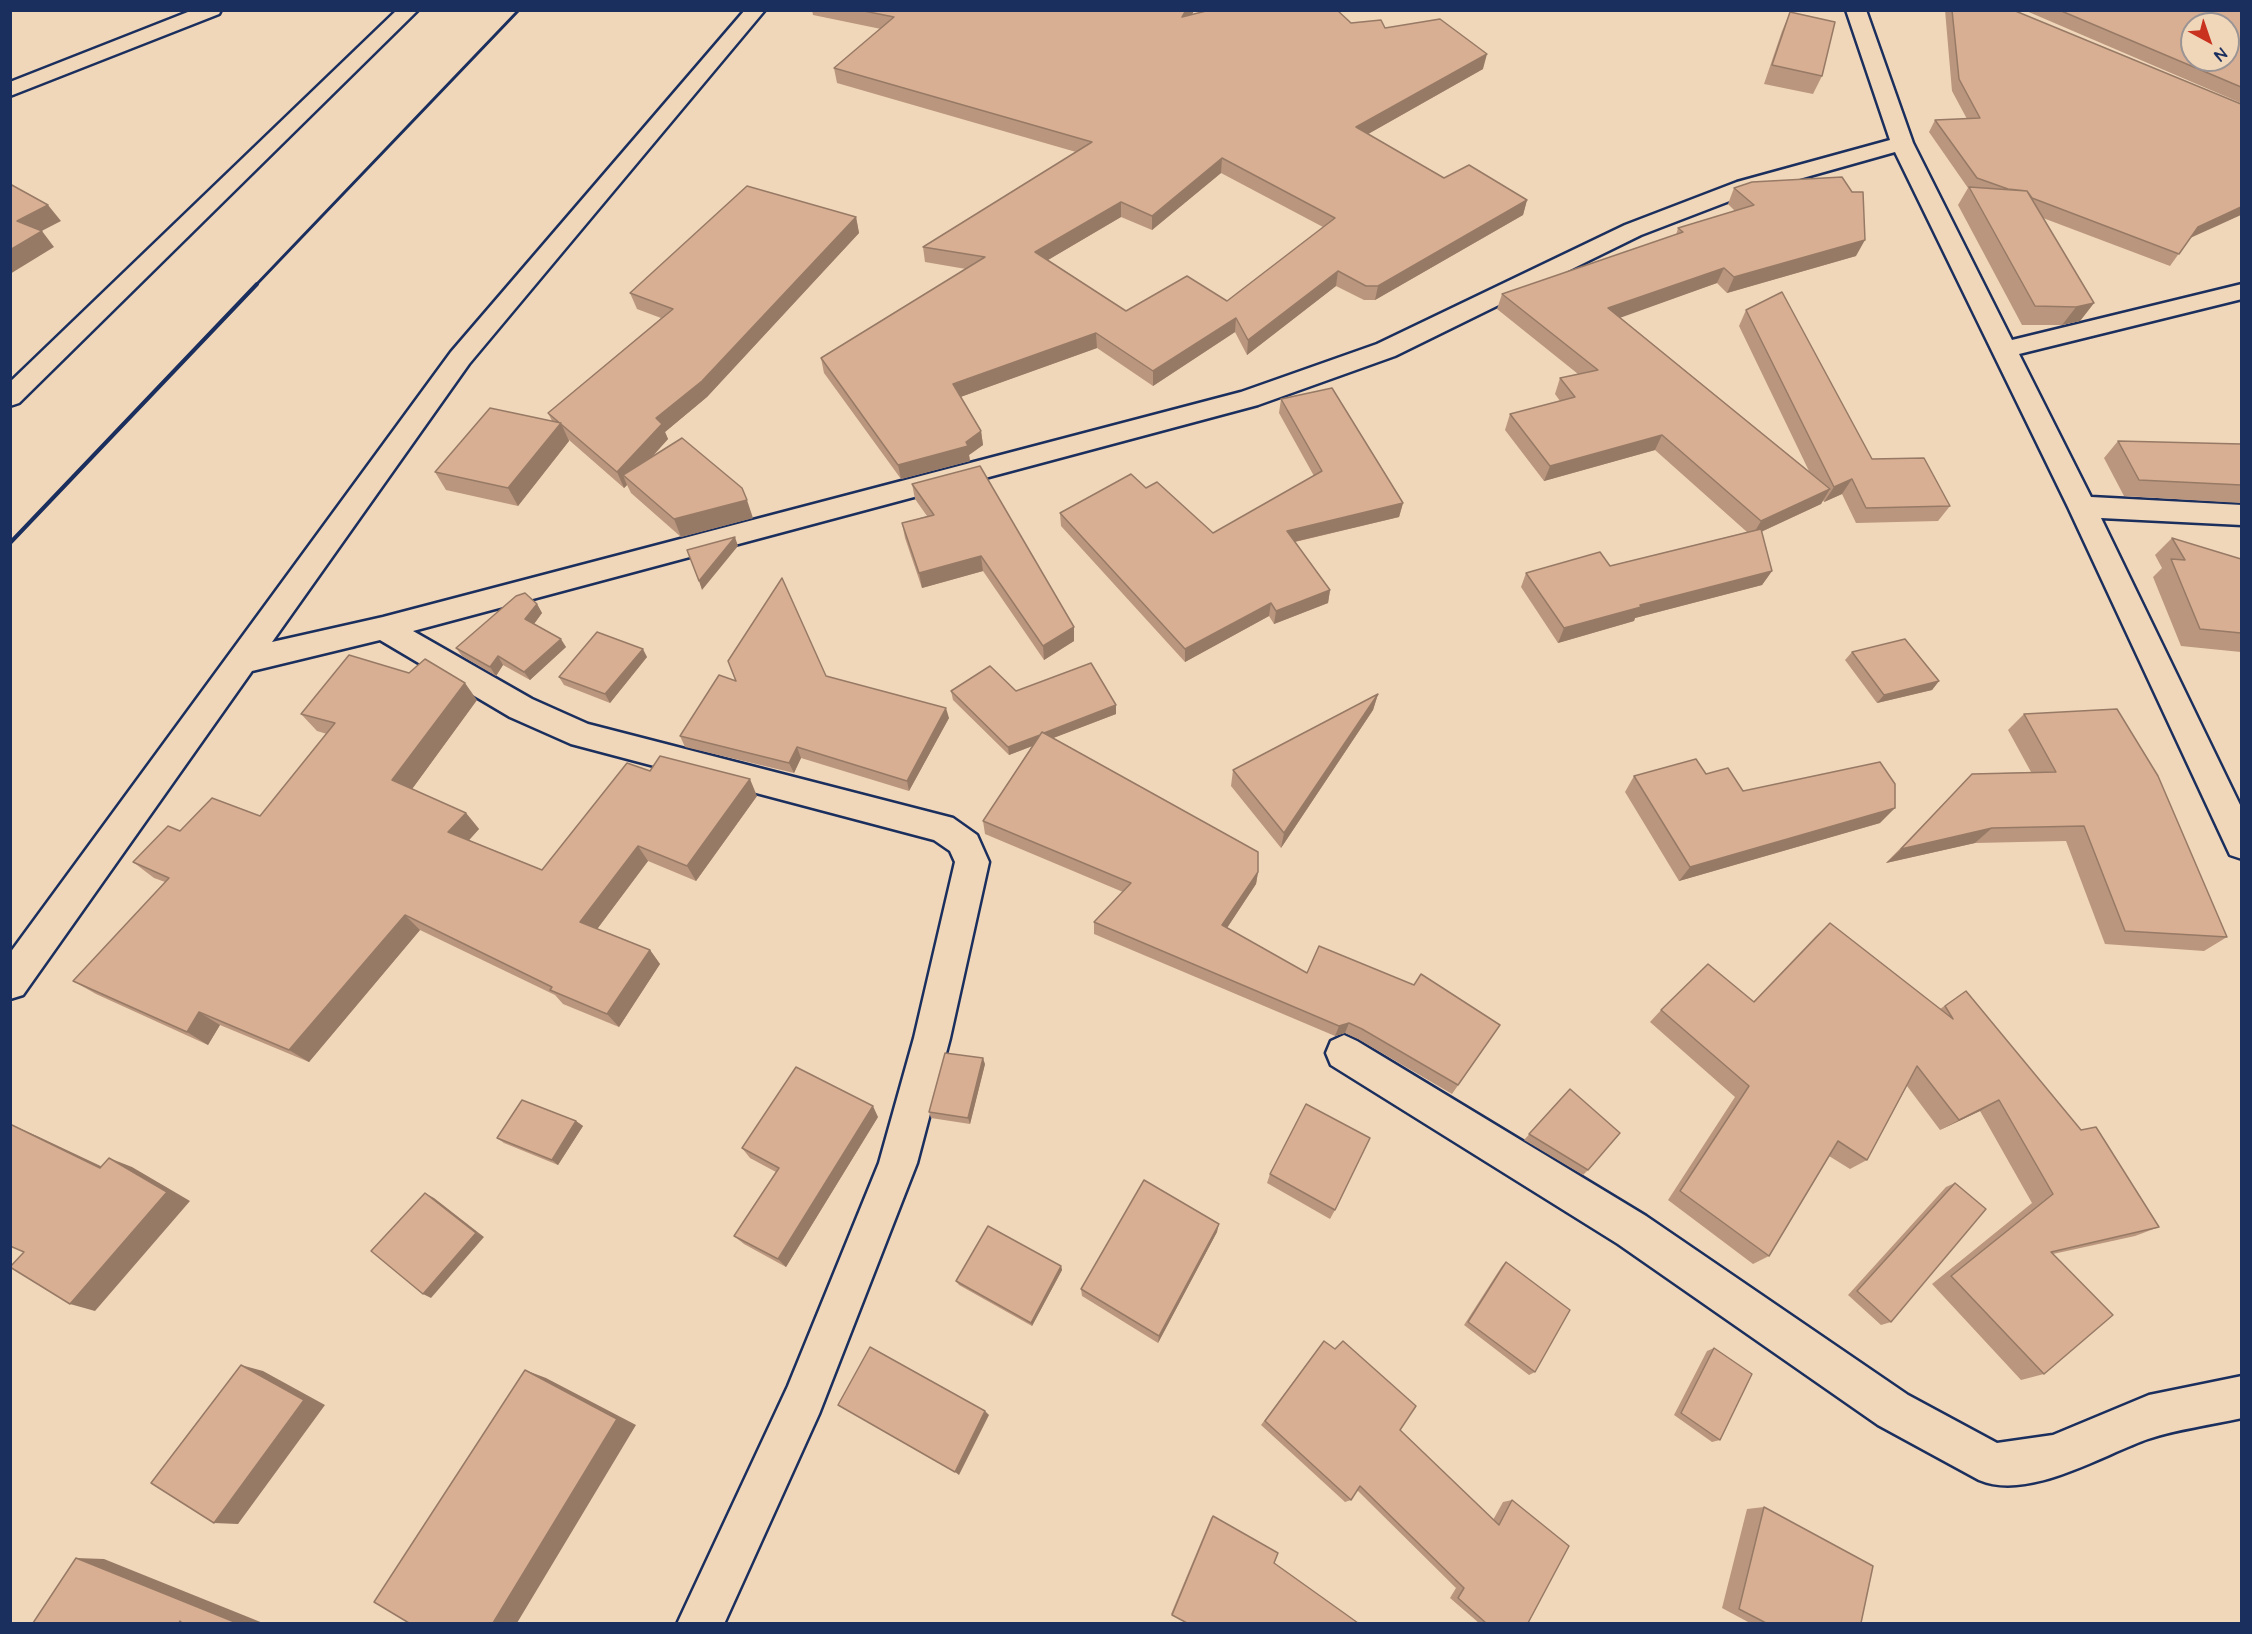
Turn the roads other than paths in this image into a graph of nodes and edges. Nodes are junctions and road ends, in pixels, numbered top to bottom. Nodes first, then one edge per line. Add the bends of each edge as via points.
1 (212, 10) edge
2 (409, 10) edge
3 (756, 10) edge
4 (1856, 10) edge
5 (10, 90) edge
6 (1902, 144) junction
7 (2241, 291) edge
8 (2004, 350) junction
9 (10, 397) edge
10 (2082, 507) junction
11 (2241, 515) edge
12 (383, 628) junction
13 (242, 661) junction
14 (2241, 845) edge
15 (10, 983) edge
16 (1344, 1053) dead end
17 (2241, 1397) edge
18 (700, 1623) edge

1 - 5 street
2 - 9 street
3 - 13 street via 460,358
4 - 6 street
6 - 8 street
6 - 12 street via 1745,187 1633,230 1386,350 1249,399
7 - 8 street
8 - 10 street
10 - 11 street
10 - 14 street
12 - 13 street
12 - 18 street via 521,708 582,735 941,828 957,835 968,846 972,862 932,1038 898,1163 804,1399
13 - 15 street
16 - 17 street via 1632,1230 1893,1410 1994,1465 2053,1457 2149,1417

